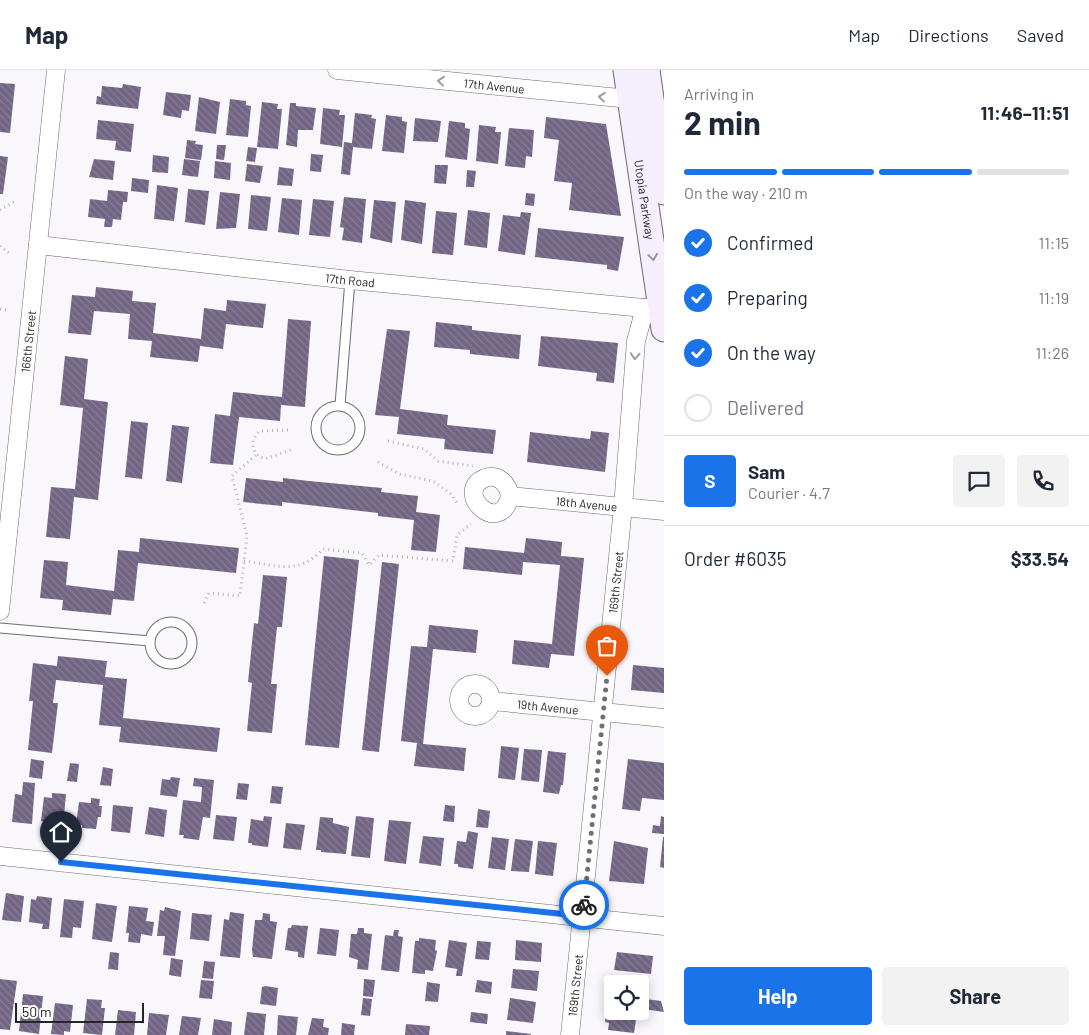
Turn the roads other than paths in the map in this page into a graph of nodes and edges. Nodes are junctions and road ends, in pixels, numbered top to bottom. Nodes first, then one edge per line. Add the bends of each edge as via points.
1 (56, 70) edge
2 (337, 70) edge
3 (626, 70) edge
4 (647, 70) edge
5 (641, 100) junction
6 (664, 192) edge
7 (38, 245) junction
8 (350, 280) junction
9 (657, 316) edge
10 (340, 405) junction
11 (510, 496) dead end
12 (623, 507) junction
13 (664, 512) edge
14 (0, 611) edge
15 (0, 628) edge
16 (150, 641) junction
17 (492, 700) dead end
18 (603, 713) junction
19 (664, 718) edge
20 (0, 856) edge
21 (582, 916) junction
22 (664, 926) edge
23 (570, 1035) edge

1 - 7 street, 166th Street
5 -> 2 street, 17th Avenue
3 - 5 main road, Utopia Parkway
4 - 5 main road, Utopia Parkway
5 - 6 main road, Utopia Parkway
5 -> 9 main road, Utopia Parkway
7 - 8 street, 17th Road
7 - 14 street, 166th Street
8 - 9 street, 17th Road
8 - 10 lane
9 -> 12 street, 169th Street via 636,340
10 - 10 lane via 326,408 316,420 315,427 319,441 338,450 352,445 360,432 358,418
11 - 12 street, 18th Avenue
12 - 13 street, 18th Avenue
12 - 18 street, 169th Street
15 - 16 lane
16 - 16 lane via 161,624 174,622 190,634 192,647 185,658 172,664 153,655
17 - 18 street, 19th Avenue
18 - 19 street, 19th Avenue
18 - 21 street, 169th Street
20 - 21 street
21 - 22 street
21 - 23 street, 169th Street

